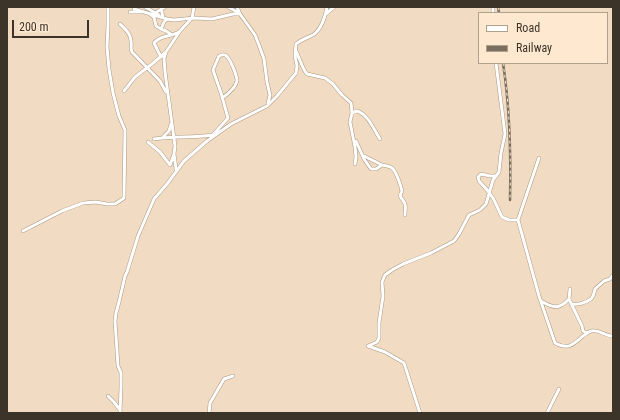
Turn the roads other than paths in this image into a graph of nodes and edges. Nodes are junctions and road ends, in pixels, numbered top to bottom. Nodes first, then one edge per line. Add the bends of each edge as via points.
1 (108, 7) edge
2 (145, 7) edge
3 (165, 7) edge
4 (194, 7) edge
5 (228, 7) edge
6 (238, 7) edge
7 (327, 7) edge
8 (334, 7) edge
9 (162, 8) edge
10 (134, 9) dead end
11 (130, 12) dead end
12 (142, 12) junction
13 (155, 13) junction
14 (150, 14) junction
15 (240, 14) junction
16 (326, 14) junction
17 (165, 18) junction
18 (192, 18) junction
19 (154, 22) junction
20 (120, 24) dead end
21 (161, 29) junction
22 (179, 32) junction
23 (172, 35) junction
24 (295, 49) junction
25 (166, 52) junction
26 (161, 56) junction
27 (164, 63) junction
28 (496, 64) edge
29 (148, 68) junction
30 (124, 91) dead end
31 (168, 97) junction
32 (222, 98) junction
33 (267, 106) junction
34 (352, 113) junction
35 (172, 122) junction
36 (352, 132) junction
37 (212, 135) junction
38 (162, 137) junction
39 (174, 137) junction
40 (154, 139) dead end
41 (380, 139) dead end
42 (207, 141) junction
43 (148, 142) dead end
44 (174, 154) junction
45 (362, 155) junction
46 (539, 158) dead end
47 (355, 164) dead end
48 (382, 165) junction
49 (176, 168) dead end
50 (496, 176) junction
51 (489, 192) junction
52 (405, 215) dead end
53 (518, 220) junction
54 (23, 231) dead end
55 (613, 275) edge
56 (570, 289) dead end
57 (569, 299) junction
58 (541, 301) junction
59 (571, 304) junction
60 (587, 333) junction
61 (613, 336) edge
62 (233, 376) dead end
63 (559, 388) dead end
64 (108, 396) dead end
65 (120, 412) edge
66 (209, 413) edge
67 (420, 413) edge
68 (547, 413) edge

1 - 54 street via 109,70 119,116 125,130 124,198 115,204 83,203
2 - 13 street
3 - 9 street
4 - 18 street
5 - 15 street
6 - 15 street
7 - 16 street
8 - 16 street
9 - 13 street
9 - 17 street
10 - 12 street
11 - 12 street
12 - 14 street
13 - 14 street
13 - 17 street
14 - 17 street
14 - 19 street via 154,17
15 - 18 street via 212,19
15 - 33 street via 255,35 264,59 270,95
16 - 24 street via 320,28 296,44
17 - 18 street
17 - 19 street
17 - 21 street
18 - 22 street
19 - 21 street
20 - 29 street via 130,35 132,52
21 - 23 street
22 - 23 street
22 - 25 street
23 - 26 street via 160,38 154,43
24 - 33 street via 296,73
24 - 34 street via 305,73 325,78 333,84 351,103
25 - 26 street
25 - 27 street
26 - 27 street
26 - 29 street
27 - 31 street
28 - 50 street via 505,134 499,172
29 - 30 street via 135,77
29 - 31 street via 162,84
31 - 35 street
32 - 32 street via 213,70 219,56 225,55 237,76 234,88
32 - 37 street via 228,118
33 - 42 street via 231,124
34 - 36 street
34 - 41 street via 357,110 362,112
35 - 38 street via 169,131
35 - 39 street
36 - 45 street
36 - 47 street
37 - 39 street
37 - 42 street
38 - 39 street
38 - 40 street
39 - 44 street
42 - 65 street via 184,161 154,199 125,276 115,321 118,366 121,373
43 - 44 street via 170,165
44 - 49 street
45 - 48 street
45 - 48 street via 371,169
46 - 53 street
48 - 52 street via 393,169 401,185 400,197 406,206
50 - 51 street
50 - 51 street via 481,174 478,177
51 - 53 street via 502,217
51 - 67 street via 486,204 469,215 454,241 392,270 385,275 382,282 380,338 368,346 404,363
53 - 58 street
55 - 59 street via 595,289 591,299
56 - 57 street
57 - 58 street via 559,307
57 - 59 street
58 - 60 street via 555,343 563,347 570,346
59 - 60 street via 583,331
60 - 61 street via 594,330
62 - 66 street via 224,379 210,403
63 - 68 street
64 - 65 street

